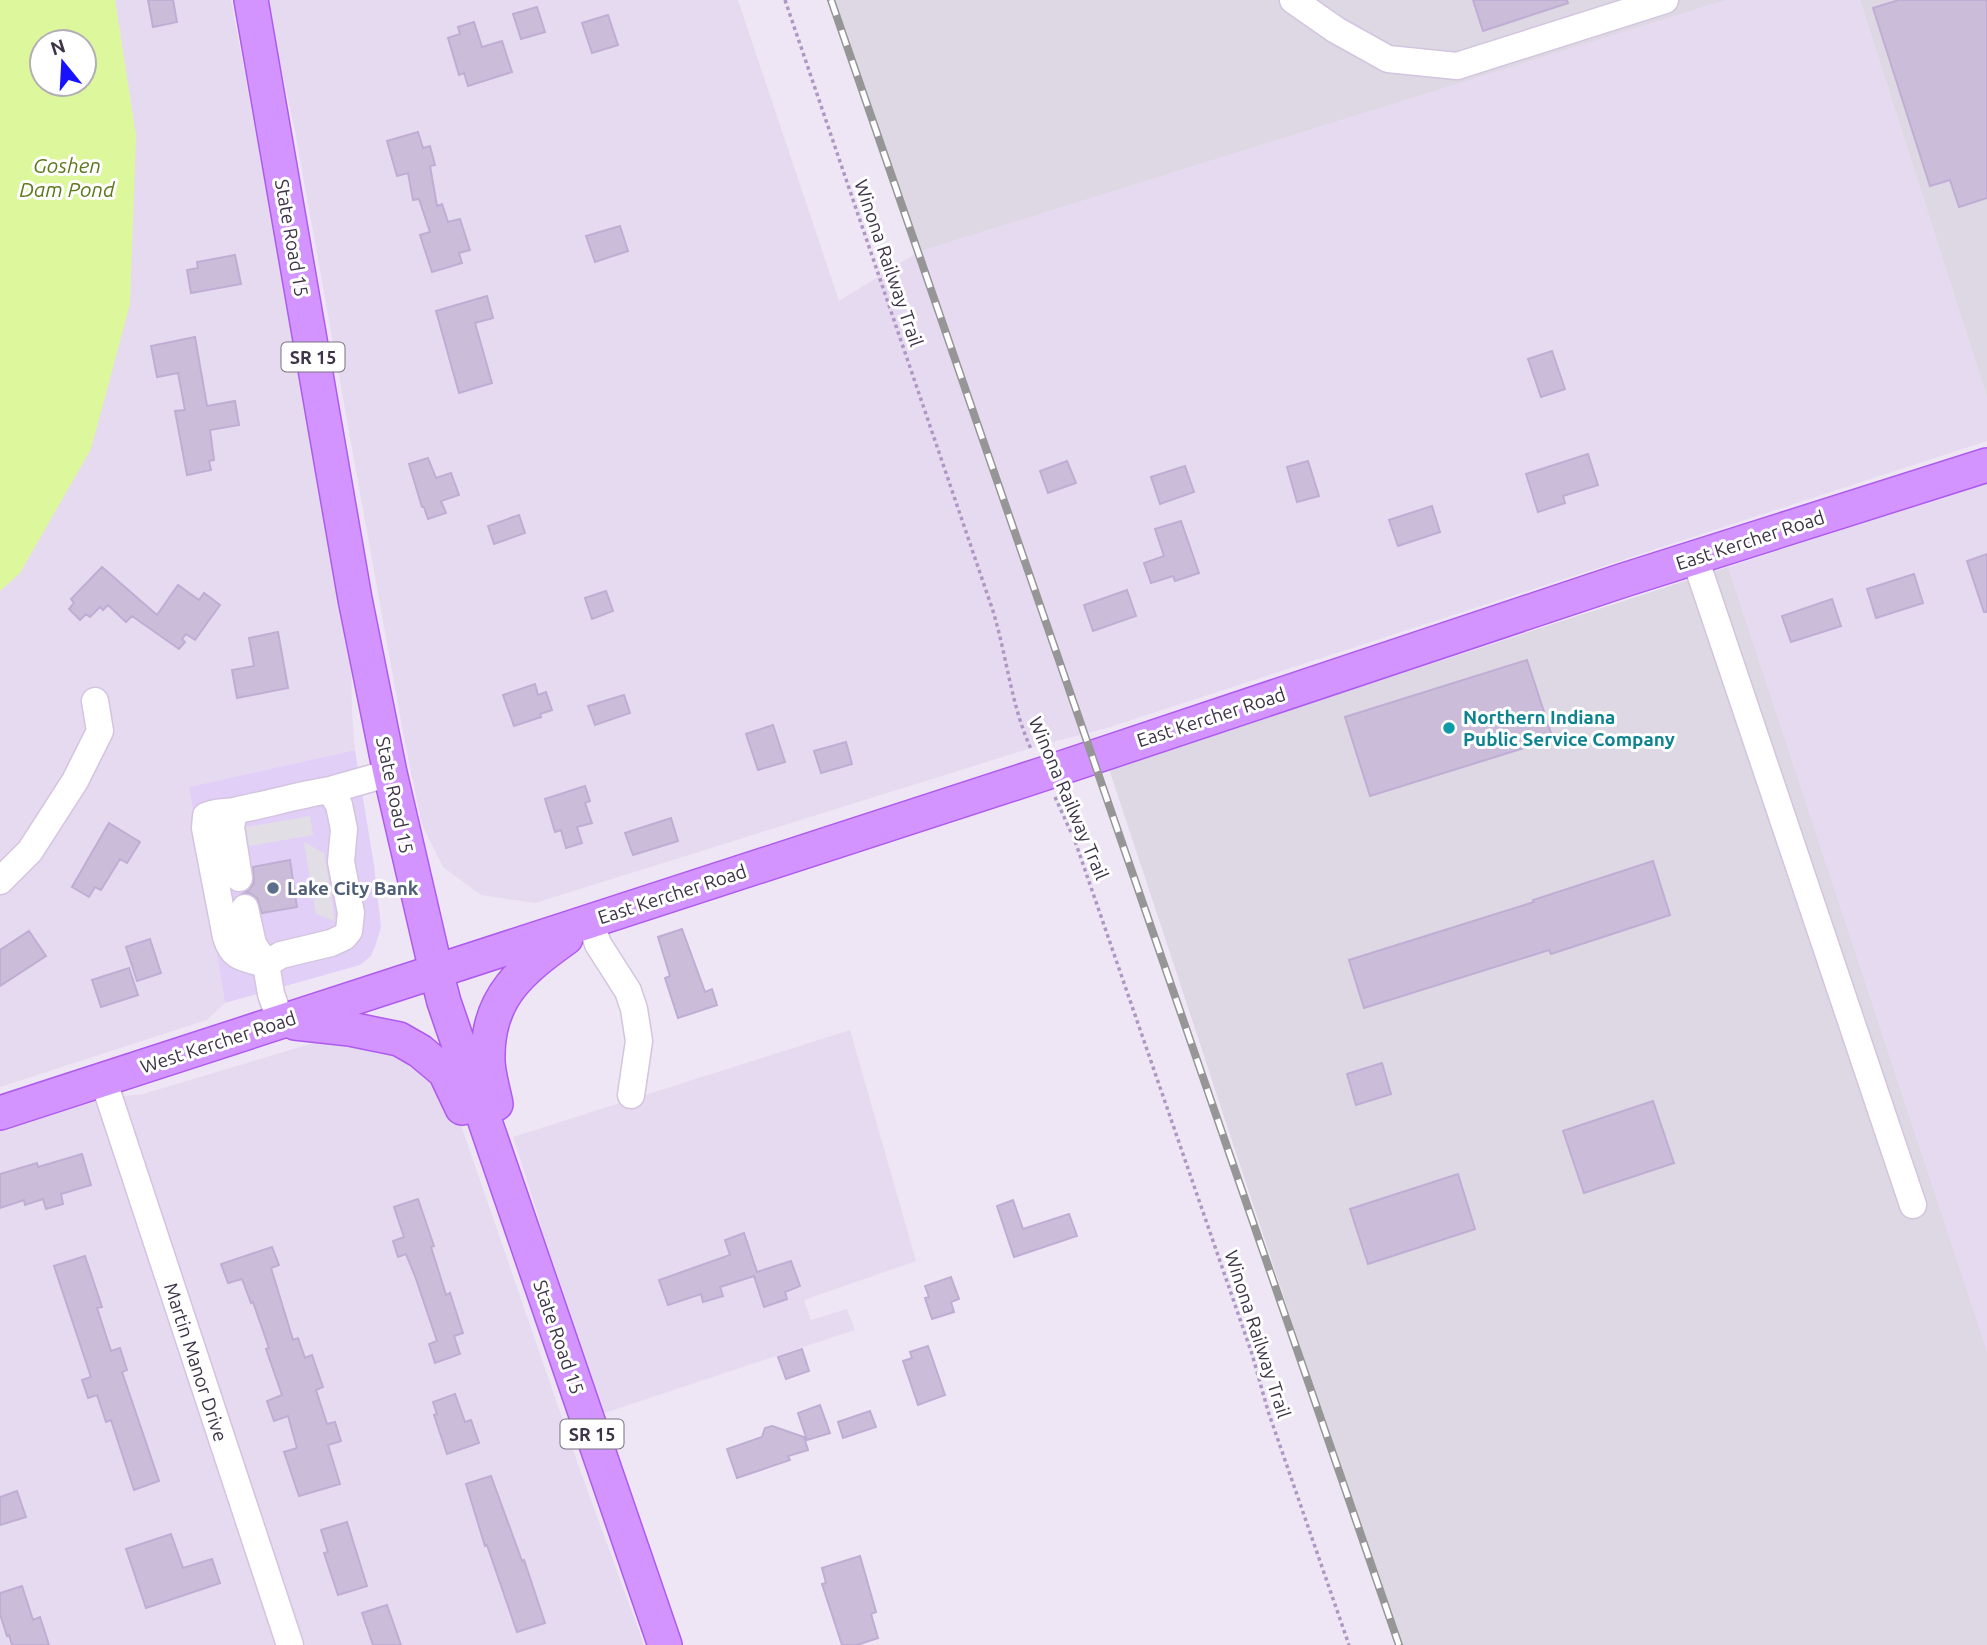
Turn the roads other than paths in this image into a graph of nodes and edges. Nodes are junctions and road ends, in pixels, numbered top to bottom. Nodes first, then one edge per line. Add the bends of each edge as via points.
1 (251, 0) edge
2 (1293, 0) edge
3 (1665, 0) edge
4 (1987, 465) edge
5 (1695, 558) junction
6 (95, 701) dead end
7 (390, 773) junction
8 (330, 790) junction
9 (234, 811) junction
10 (239, 878) dead end
11 (0, 881) edge
12 (245, 908) dead end
13 (590, 921) junction
14 (266, 964) junction
15 (436, 971) junction
16 (281, 1022) junction
17 (103, 1079) junction
18 (631, 1095) dead end
19 (0, 1113) edge
20 (1913, 1205) dead end
21 (519, 1223) junction
22 (290, 1645) edge
23 (665, 1645) edge

1 - 7 main road, State Road 15 / SR 15 via 355,599
2 - 3 street via 1388,59 1457,66
4 - 5 main road, East Kercher Road
5 - 13 main road, East Kercher Road
5 - 20 street
6 - 11 street via 100,731 75,781 30,852
7 - 8 street
7 - 15 main road, State Road 15 / SR 15
8 - 9 street
8 - 14 street via 344,829 341,862 351,913 349,931 331,943 281,955
9 - 10 street via 231,827
9 - 14 street via 206,816 205,828 226,937 231,951
12 - 14 street via 253,944
13 - 15 main road, East Kercher Road
13 - 18 street via 634,1009 639,1041
13 - 21 main road via 531,963 514,981 489,1028 487,1058
14 - 16 street
15 - 16 main road, West Kercher Road
15 - 21 main road, State Road 15 / SR 15
16 - 17 main road, West Kercher Road
16 - 21 main road via 376,1033 421,1051 445,1072
17 - 19 main road, West Kercher Road
17 - 22 street, Martin Manor Drive
21 - 23 main road, State Road 15 / SR 15

